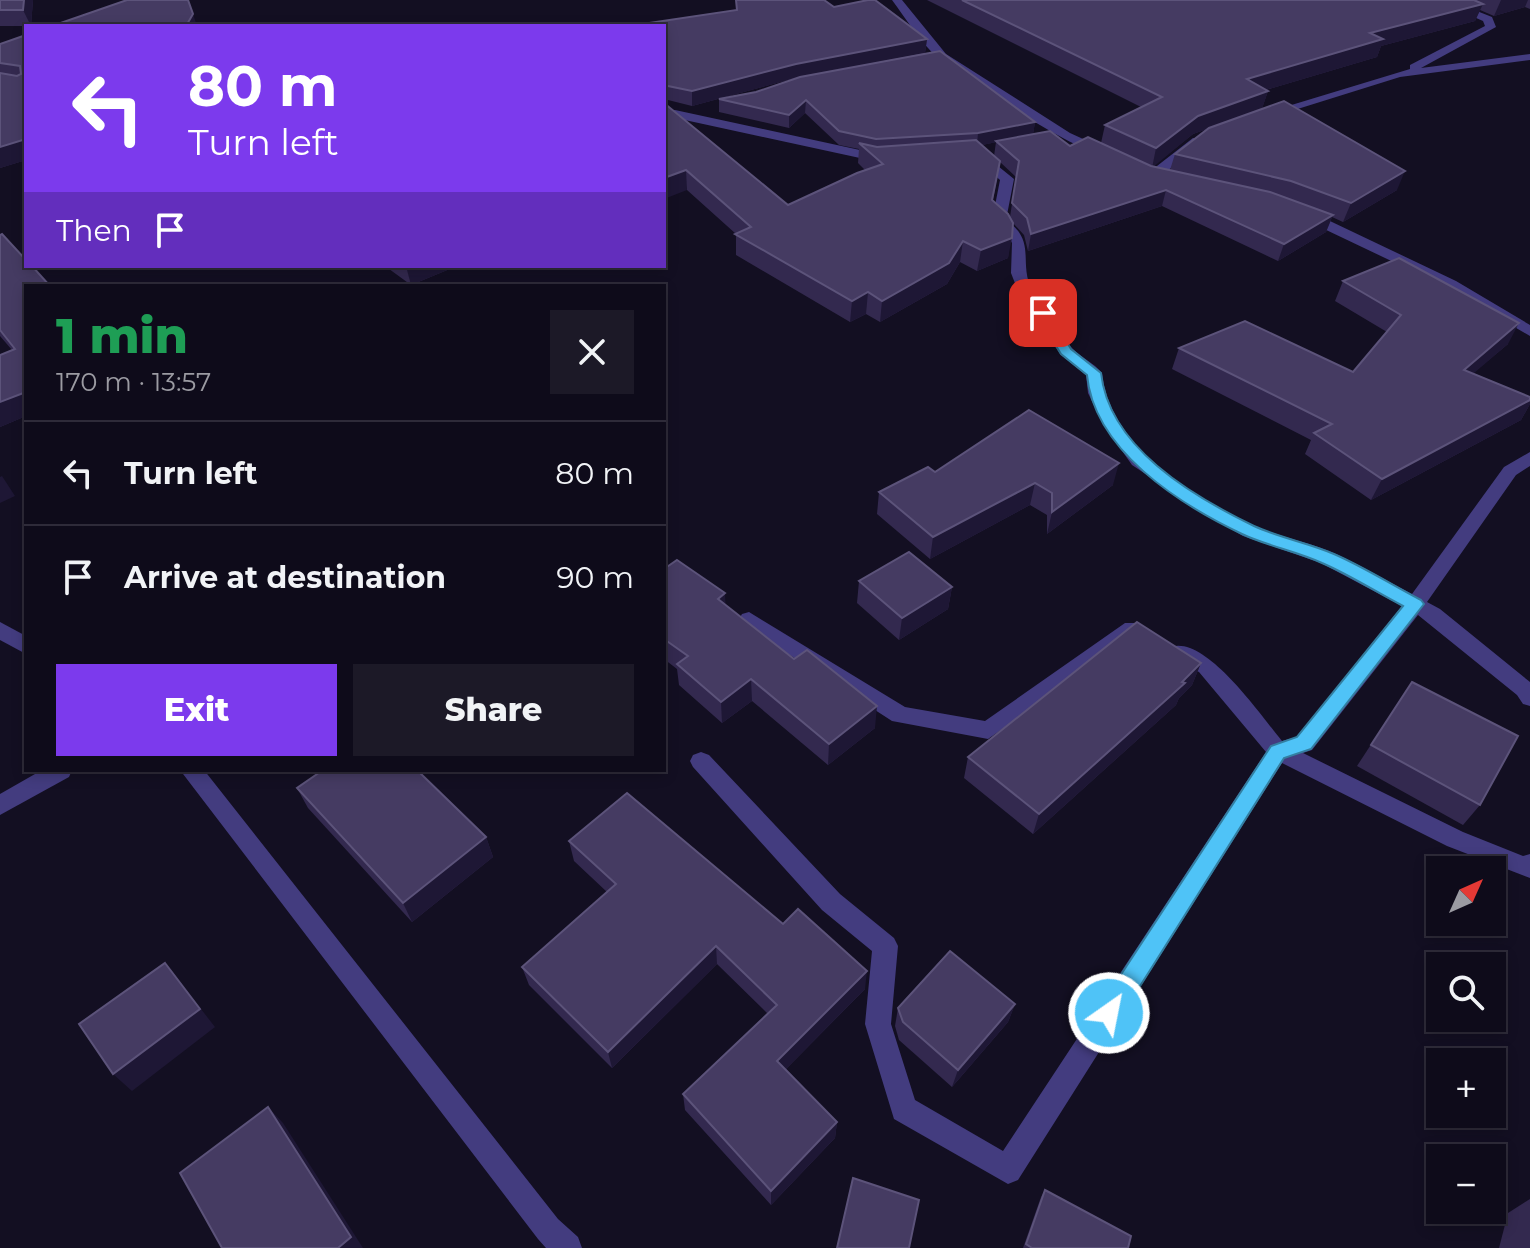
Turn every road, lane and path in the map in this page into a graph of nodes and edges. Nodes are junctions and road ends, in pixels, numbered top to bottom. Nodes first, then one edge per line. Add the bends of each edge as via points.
1 (897, 0) edge
2 (1440, 0) edge
3 (942, 56) junction
4 (1530, 57) edge
5 (927, 59) edge
6 (1399, 74) junction
7 (705, 108) edge
8 (669, 114) edge
9 (1260, 117) edge
10 (1210, 135) edge
11 (999, 149) edge
12 (904, 158) edge
13 (1116, 159) edge
14 (1169, 179) edge
15 (1294, 210) edge
16 (1530, 331) edge
17 (1530, 458) edge
18 (1415, 604) junction
19 (749, 619) edge
20 (0, 630) edge
21 (24, 645) edge
22 (1530, 698) edge
23 (1278, 751) junction
24 (701, 761) dead end
25 (58, 772) edge
26 (193, 772) edge
27 (0, 805) edge
28 (1530, 864) edge
29 (567, 1248) edge

1 - 3 street
2 - 6 street via 1488,19 1491,27
3 - 5 street
3 - 13 street via 1058,137
4 - 6 street
6 - 9 street
7 - 8 street
8 - 12 street via 875,160
10 - 14 street via 1147,173
11 - 18 street via 970,154 1007,179 999,221 1019,243 1018,273 1025,291 1066,351 1094,373 1096,393 1111,424 1138,461 1238,524 1328,558
15 - 16 street via 1451,284
17 - 18 street via 1510,471
18 - 22 street
18 - 23 street via 1304,744
19 - 23 street via 900,715 988,730 1132,628 1206,666
20 - 21 street
23 - 24 street via 1008,1170 904,1109 878,1024 885,946 831,902
23 - 28 street via 1455,839 1527,869
25 - 27 street
26 - 29 street

